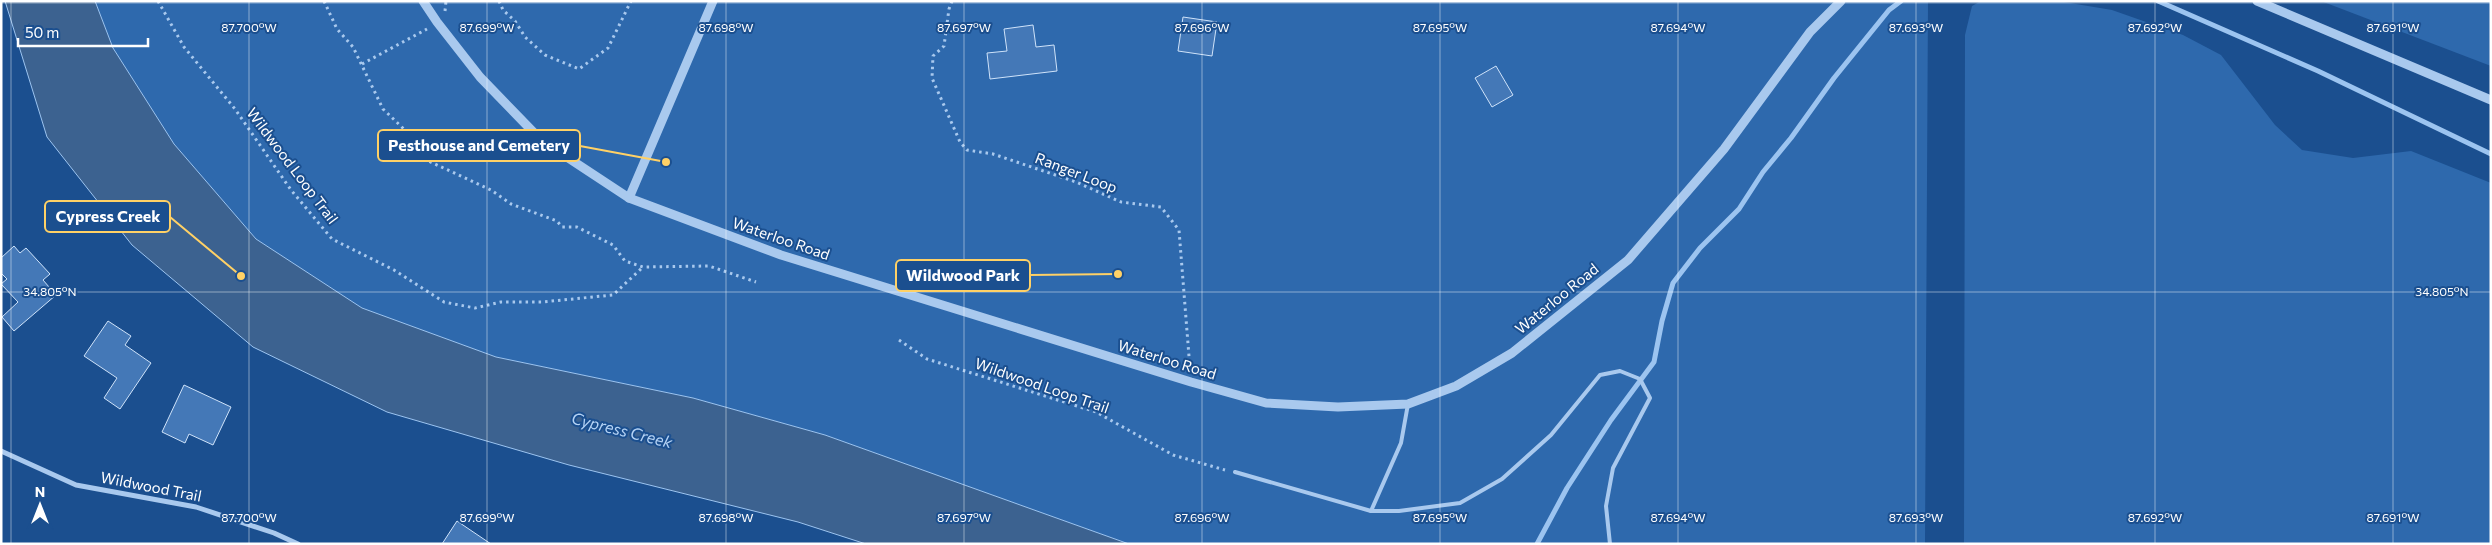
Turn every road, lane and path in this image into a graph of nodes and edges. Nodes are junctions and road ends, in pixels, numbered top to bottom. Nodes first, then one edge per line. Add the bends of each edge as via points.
1 (158, 1) edge
2 (324, 1) edge
3 (423, 1) edge
4 (446, 1) edge
5 (499, 1) edge
6 (631, 1) edge
7 (713, 1) edge
8 (952, 1) edge
9 (1841, 1) edge
10 (2257, 1) edge
11 (437, 22) junction
12 (362, 64) junction
13 (2491, 100) edge
14 (629, 198) junction
15 (643, 267) junction
16 (756, 282) dead end
17 (899, 340) dead end
18 (1191, 382) junction
19 (1408, 404) junction
20 (1, 451) edge
21 (1236, 472) joint
22 (1372, 511) junction
23 (298, 544) edge
24 (1610, 544) edge

1 - 15 path, Wildwood Loop Trail via 184,47 235,109 291,190 332,239 394,270 444,302 475,308 501,302 542,302 613,295
2 - 12 path via 337,29
3 - 11 street, Waterloo Road
4 - 11 path via 445,11
5 - 6 path via 525,37 544,55 579,69 608,48
7 - 14 street
8 - 18 path, Ranger Loop via 944,46 933,56 932,78 960,142 967,150 993,154 1076,182 1121,202 1161,207 1178,230
9 - 19 street, Waterloo Road via 1810,32 1724,149 1628,260 1512,354 1456,386
10 - 13 street
11 - 12 path
11 - 14 street, Waterloo Road via 480,77 541,140
12 - 15 path via 383,109 409,134 424,159 491,190 511,204 557,221 562,227 577,227 613,246 625,261
14 - 18 street, Waterloo Road via 781,255
15 - 16 path via 709,266
17 - 21 path, Wildwood Loop Trail via 927,359 1096,412 1173,455
18 - 19 street, Waterloo Road via 1266,403 1338,407
19 - 22 lane via 1401,443
20 - 23 street, Wildwood Trail via 76,485 196,507 274,532
21 - 22 lane
22 - 24 lane via 1460,503 1502,479 1551,435 1600,375 1620,371 1640,379 1650,398 1614,468 1606,506

